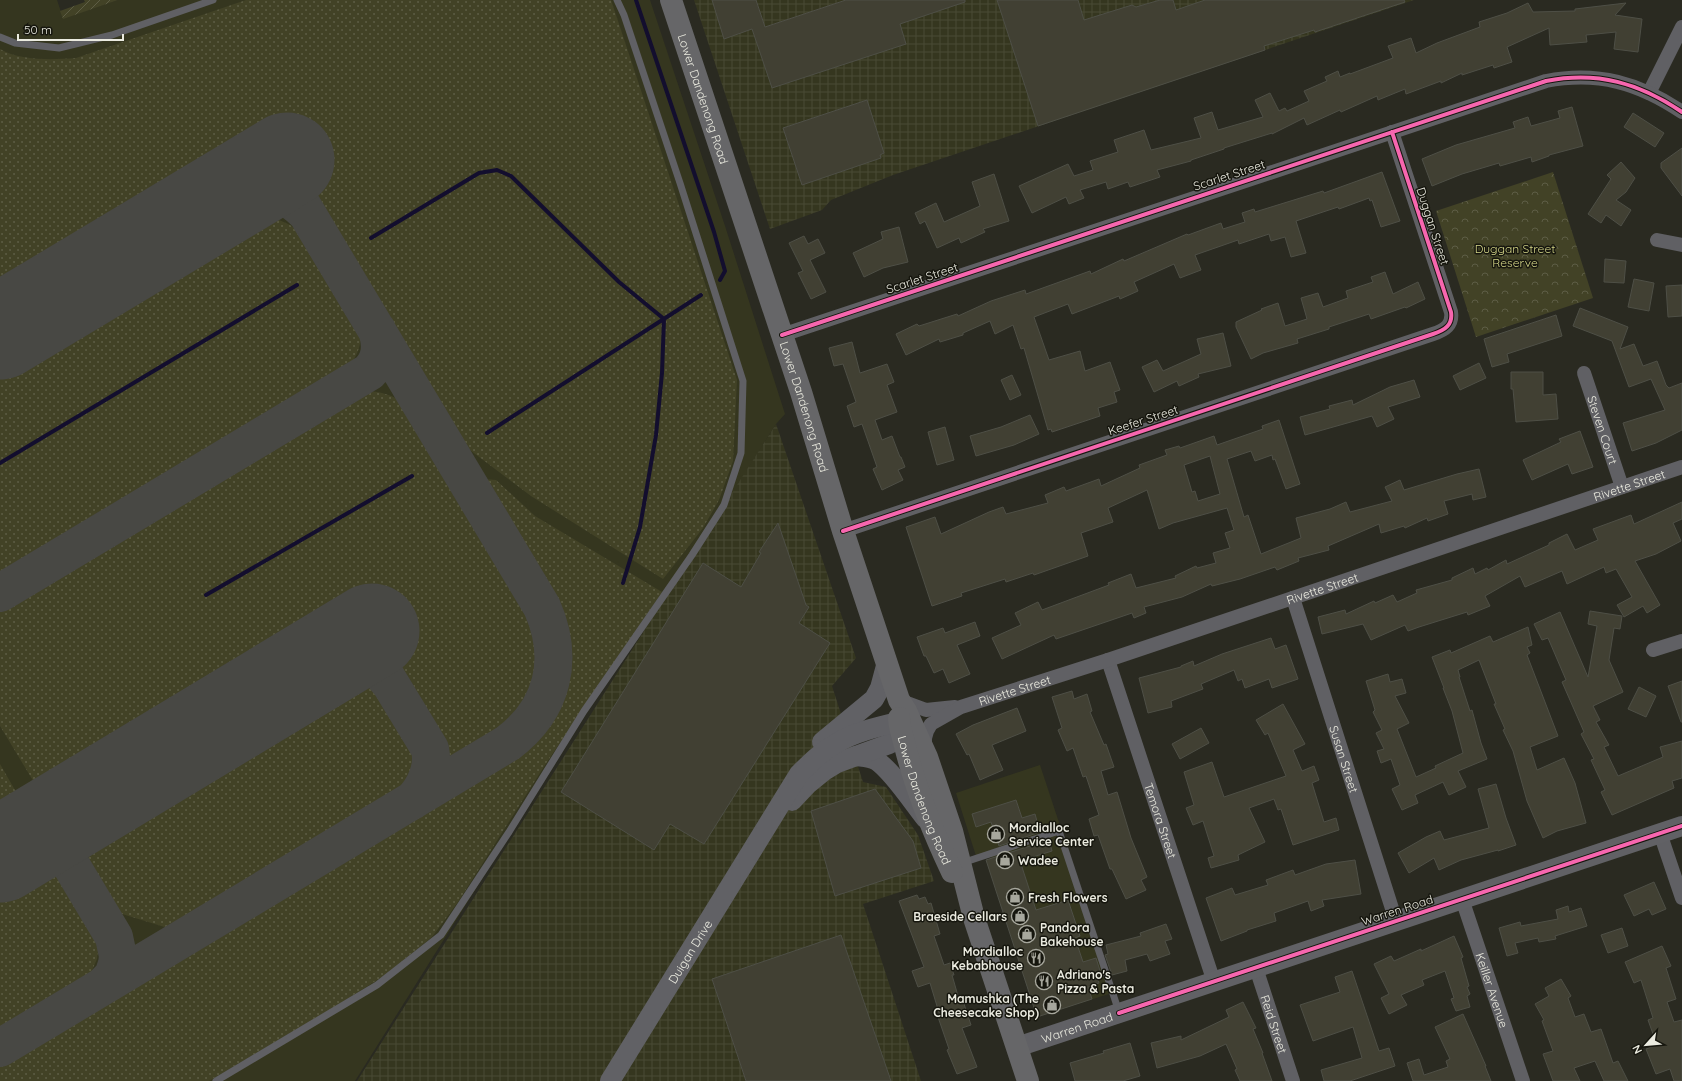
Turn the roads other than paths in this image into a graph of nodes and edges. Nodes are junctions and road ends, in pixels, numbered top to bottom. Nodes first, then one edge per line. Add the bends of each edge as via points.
1 (213, 0) edge
2 (617, 0) edge
3 (672, 0) edge
4 (1682, 28) edge
5 (0, 37) edge
6 (1650, 92) junction
7 (1682, 112) edge
8 (1392, 132) junction
9 (1657, 240) dead end
10 (1682, 245) edge
11 (1448, 326) joint
12 (782, 335) junction
13 (1584, 373) dead end
14 (1682, 467) edge
15 (1622, 487) junction
16 (843, 531) junction
17 (1292, 598) junction
18 (1682, 641) edge
19 (1653, 650) dead end
20 (1108, 660) junction
21 (887, 662) junction
22 (899, 700) junction
23 (961, 707) junction
24 (907, 727) junction
25 (856, 756) junction
26 (927, 757) junction
27 (799, 774) junction
28 (770, 822) junction
29 (1682, 826) edge
30 (932, 827) junction
31 (1660, 833) junction
32 (961, 864) junction
33 (1682, 898) edge
34 (1462, 899) junction
35 (974, 918) junction
36 (1396, 921) junction
37 (1256, 968) junction
38 (1214, 982) junction
39 (1119, 1013) junction
40 (1017, 1047) junction
41 (216, 1081) edge
42 (610, 1081) edge
43 (1028, 1081) edge
44 (1293, 1081) edge
45 (1523, 1081) edge

1 - 5 lane via 112,34 59,48 15,43
2 - 41 lane via 624,14 680,183 743,381 741,453 724,506 584,711 441,935 377,985
3 - 12 highway, Lower Dandenong Road
4 - 6 street
6 - 7 street, Scarlet Street
6 - 8 street, Scarlet Street via 1612,80 1560,78 1533,84
8 - 11 street, Duggan Street via 1451,312
8 - 12 street, Scarlet Street
9 - 10 street
11 - 16 street, Keefer Street via 1426,337
12 - 16 highway, Lower Dandenong Road
13 - 15 street, Steven Court
14 - 15 street, Rivette Street
15 - 17 street, Rivette Street
16 - 21 highway, Lower Dandenong Road
17 - 20 street, Rivette Street
17 - 36 street, Susan Street
18 - 19 street
20 - 23 street, Rivette Street
20 - 38 street, Temora Street
21 - 22 highway, Lower Dandenong Road
21 - 27 main road via 880,688 874,698 824,740
22 - 23 street, Rivette Street via 926,710
22 - 24 highway, Lower Dandenong Road
23 - 26 street, Rivette Street via 931,724 925,738
24 - 25 main road, Duigan Drive via 889,744
24 - 26 highway, Lower Dandenong Road
24 - 27 main road, Duigan Drive via 878,727 837,742
24 - 30 highway, Lower Dandenong Road via 911,769
25 - 28 main road, Duigan Drive via 824,771
25 - 30 main road via 876,760
26 - 32 highway, Lower Dandenong Road
27 - 28 main road, Duigan Drive
28 - 42 main road, Duigan Drive
29 - 31 main road, Warren Road
30 - 35 highway, Lower Dandenong Road
31 - 33 street
31 - 34 main road, Warren Road
32 - 35 highway, Lower Dandenong Road
32 - 39 lane via 1059,831
34 - 36 main road, Warren Road
34 - 45 street, Keiller Avenue
35 - 40 highway, Lower Dandenong Road
36 - 37 main road, Warren Road
37 - 38 main road, Warren Road
37 - 44 street, Reid Street
38 - 39 main road, Warren Road
39 - 40 main road, Warren Road
40 - 43 highway, Lower Dandenong Road

